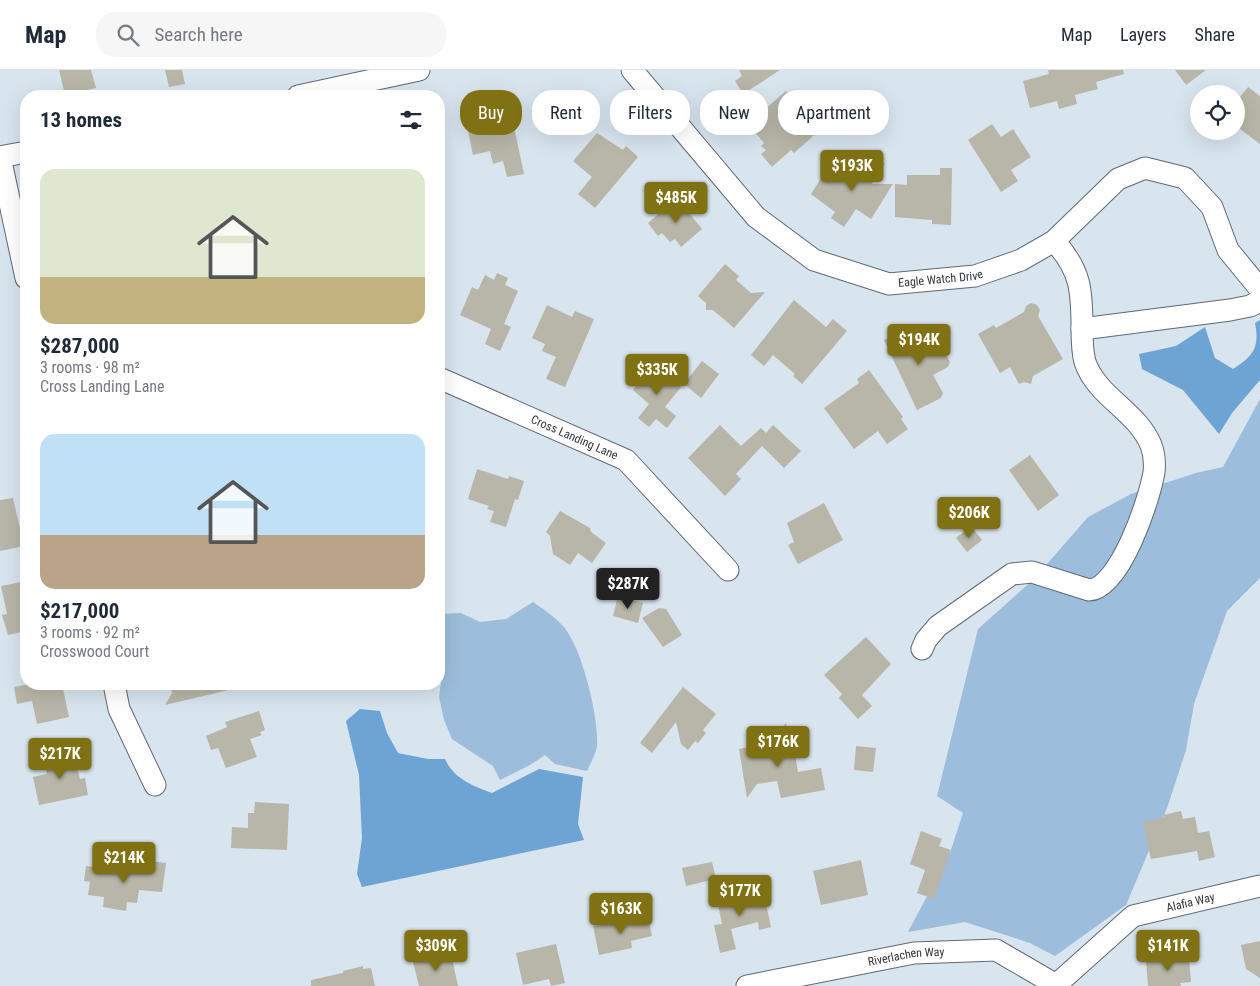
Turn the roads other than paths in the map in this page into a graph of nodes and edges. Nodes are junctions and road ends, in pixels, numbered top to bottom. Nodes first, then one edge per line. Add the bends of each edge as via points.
1 (419, 70) edge
2 (632, 70) edge
3 (326, 90) edge
4 (20, 153) edge
5 (0, 157) edge
6 (1054, 241) junction
7 (20, 250) edge
8 (1260, 289) edge
9 (1260, 301) edge
10 (1082, 329) junction
11 (445, 381) edge
12 (728, 570) dead end
13 (922, 649) dead end
14 (115, 690) edge
15 (155, 785) dead end
16 (1260, 886) edge
17 (1058, 985) edge
18 (747, 986) edge

1 - 3 street
2 - 6 street, Eagle Watch Drive via 756,217 814,260 890,284 975,276 1021,260
4 - 5 street
5 - 7 street
6 - 8 street, Eagle Watch Drive via 1118,178 1145,168 1185,178 1212,207 1228,250
6 - 10 street via 1076,273 1080,286
9 - 10 street via 1230,310
10 - 13 street via 1083,354 1092,376 1140,426 1154,460 1154,472 1137,528 1124,555 1107,581 1096,590 1032,572 1012,574 938,626
11 - 12 street, Cross Landing Lane via 626,460
14 - 15 street via 119,709
16 - 17 street, Alafia Way via 1134,916
17 - 18 street, Riverlachen Way via 996,950 914,953

